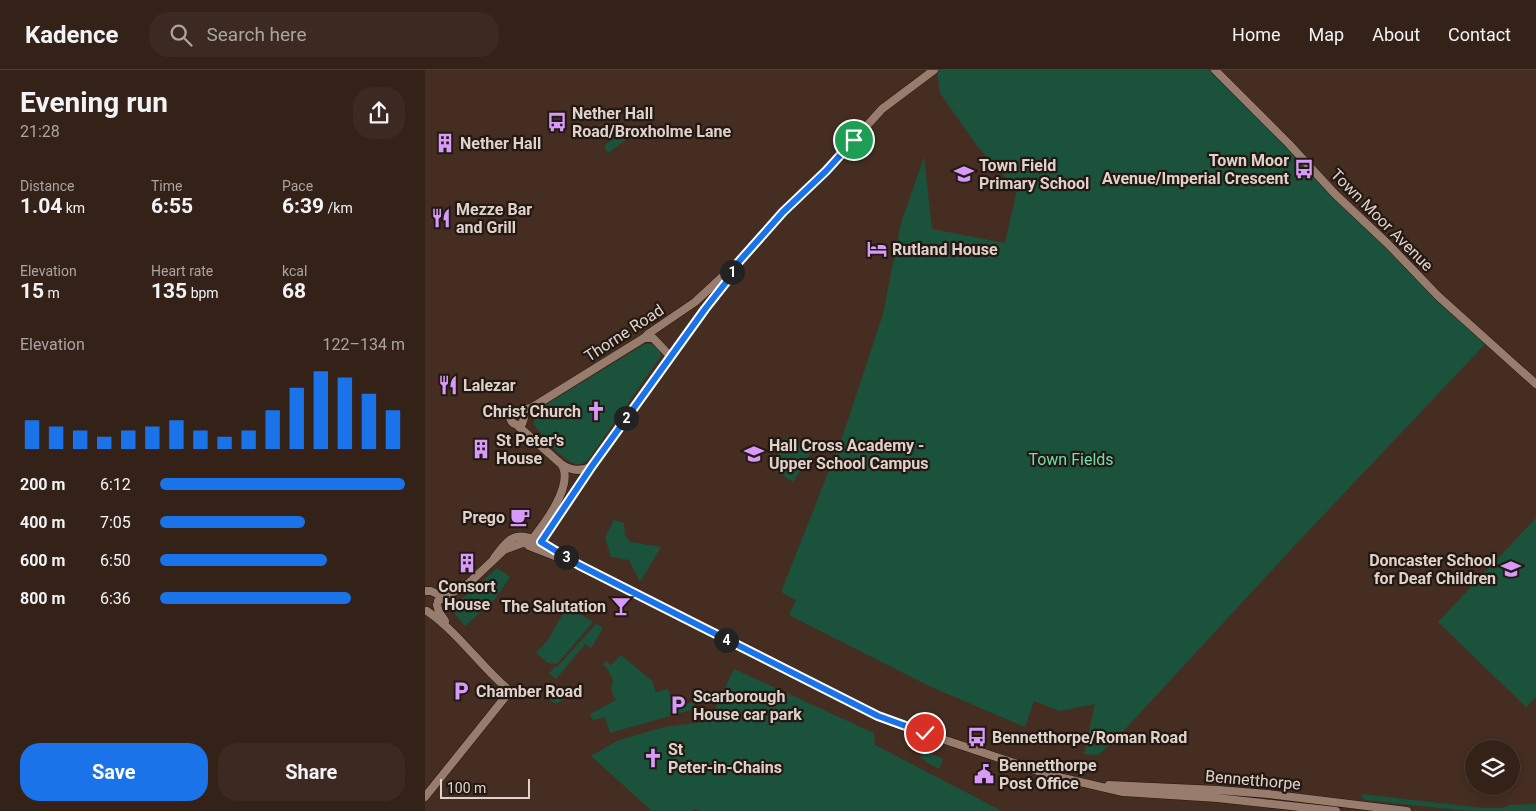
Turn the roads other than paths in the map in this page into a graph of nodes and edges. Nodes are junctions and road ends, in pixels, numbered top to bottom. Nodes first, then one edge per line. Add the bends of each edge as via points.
1 (934, 70) edge
2 (1215, 70) edge
3 (736, 265) junction
4 (643, 338) junction
5 (671, 357) junction
6 (1536, 384) edge
7 (561, 464) junction
8 (592, 466) junction
9 (536, 543) junction
10 (495, 558) junction
11 (460, 589) junction
12 (425, 591) edge
13 (434, 592) junction
14 (437, 603) junction
15 (426, 610) edge
16 (453, 633) junction
17 (1095, 785) junction
18 (425, 798) edge
19 (1336, 811) edge
20 (1407, 811) edge

1 - 3 street, Thorne Road via 882,109
2 - 6 street, Town Moor Avenue via 1438,296
3 - 4 street, Thorne Road via 695,302
3 - 5 street, Thorne Road
4 - 5 street via 653,338
4 - 7 street, Thorne Road via 531,408 518,412 525,418 518,426
5 - 8 street, Thorne Road
7 - 8 street via 575,470
7 - 9 street via 565,472 557,505
8 - 9 street, Thorne Road
9 - 10 street via 523,543 504,550
9 - 10 street via 514,537
9 - 17 street, Bennetthorpe via 894,723 1050,775
10 - 11 street
11 - 13 street via 439,595
11 - 14 street
12 - 13 street
13 - 14 street
14 - 15 street via 433,610
14 - 16 street
15 - 16 street
16 - 18 street via 510,691
17 - 19 street, Bennetthorpe via 1123,792
17 - 20 street, Bennetthorpe via 1268,794

